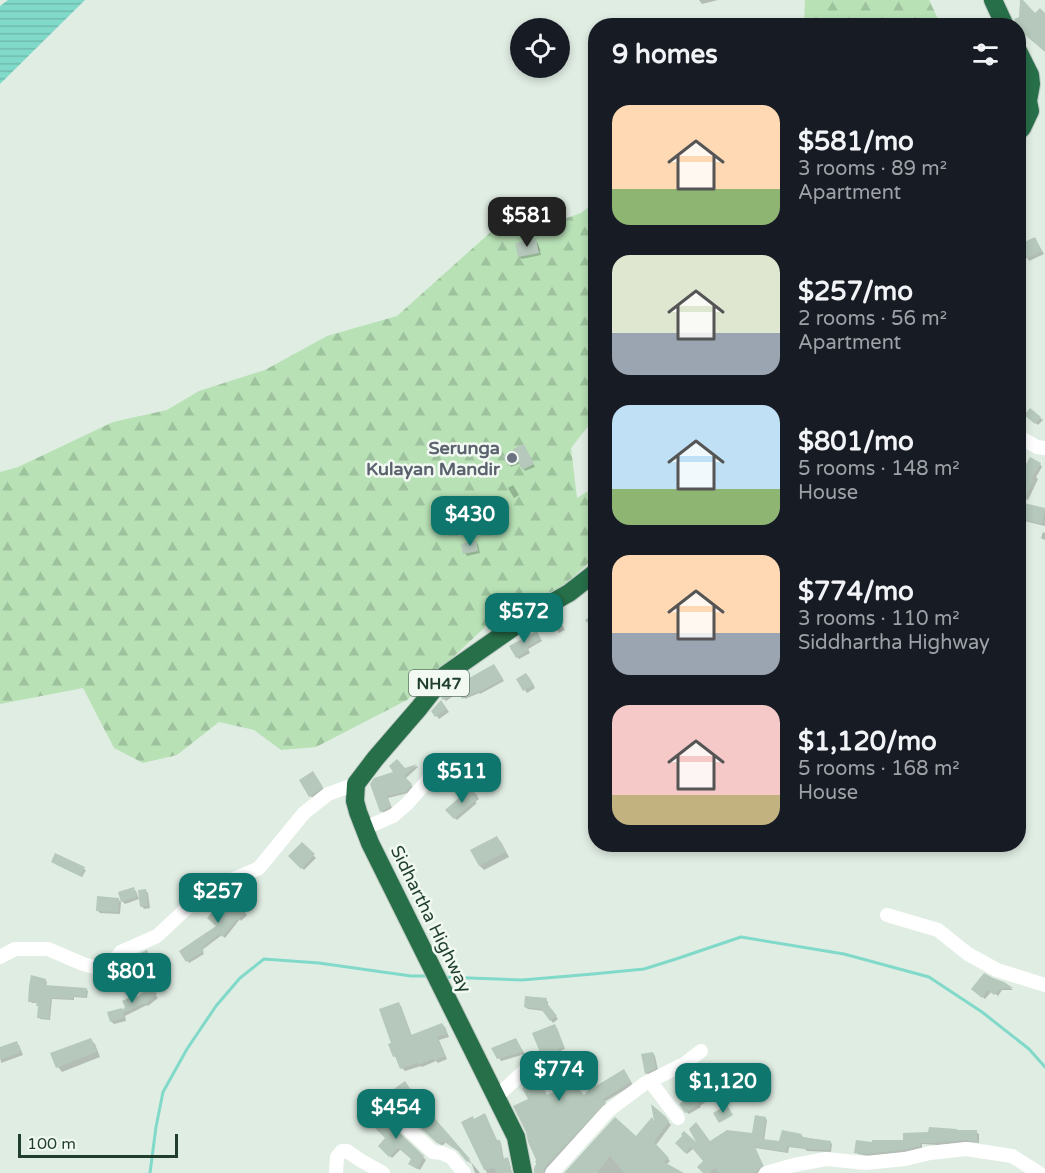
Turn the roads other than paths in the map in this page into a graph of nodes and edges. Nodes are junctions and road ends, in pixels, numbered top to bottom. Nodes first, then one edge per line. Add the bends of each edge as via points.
1 (993, 0) edge
2 (1001, 18) edge
3 (1026, 67) edge
4 (1038, 86) edge
5 (1026, 120) edge
6 (1026, 441) edge
7 (1045, 448) edge
8 (588, 578) edge
9 (440, 766) dead end
10 (356, 784) junction
11 (368, 835) junction
12 (887, 915) dead end
13 (0, 957) edge
14 (1045, 985) edge
15 (701, 1050) dead end
16 (532, 1064) dead end
17 (650, 1081) junction
18 (496, 1097) junction
19 (389, 1102) dead end
20 (678, 1118) dead end
21 (336, 1173) edge
22 (382, 1173) edge
23 (465, 1173) edge
24 (523, 1173) edge
25 (552, 1173) edge
26 (766, 1173) edge
27 (1039, 1173) edge

1 - 2 highway
3 - 4 highway
4 - 5 highway via 1028,101 1030,111
6 - 7 street
8 - 10 highway, NH47 via 445,675
9 - 11 street via 407,804
10 - 11 highway, Sidhartha Highway via 358,812
10 - 13 street via 328,794 304,813 259,868 218,886 157,936 122,952 106,970 48,949 15,949
11 - 18 highway, Sidhartha Highway
12 - 14 street via 938,930 968,954 997,970
15 - 17 street via 684,1064
16 - 18 street
17 - 20 street
17 - 25 street via 608,1111
18 - 24 highway, Sidhartha Highway via 516,1137
19 - 23 street via 407,1128 433,1152 452,1157
21 - 22 street via 337,1157 342,1151
26 - 27 street via 826,1159 866,1163 966,1149 1012,1156

